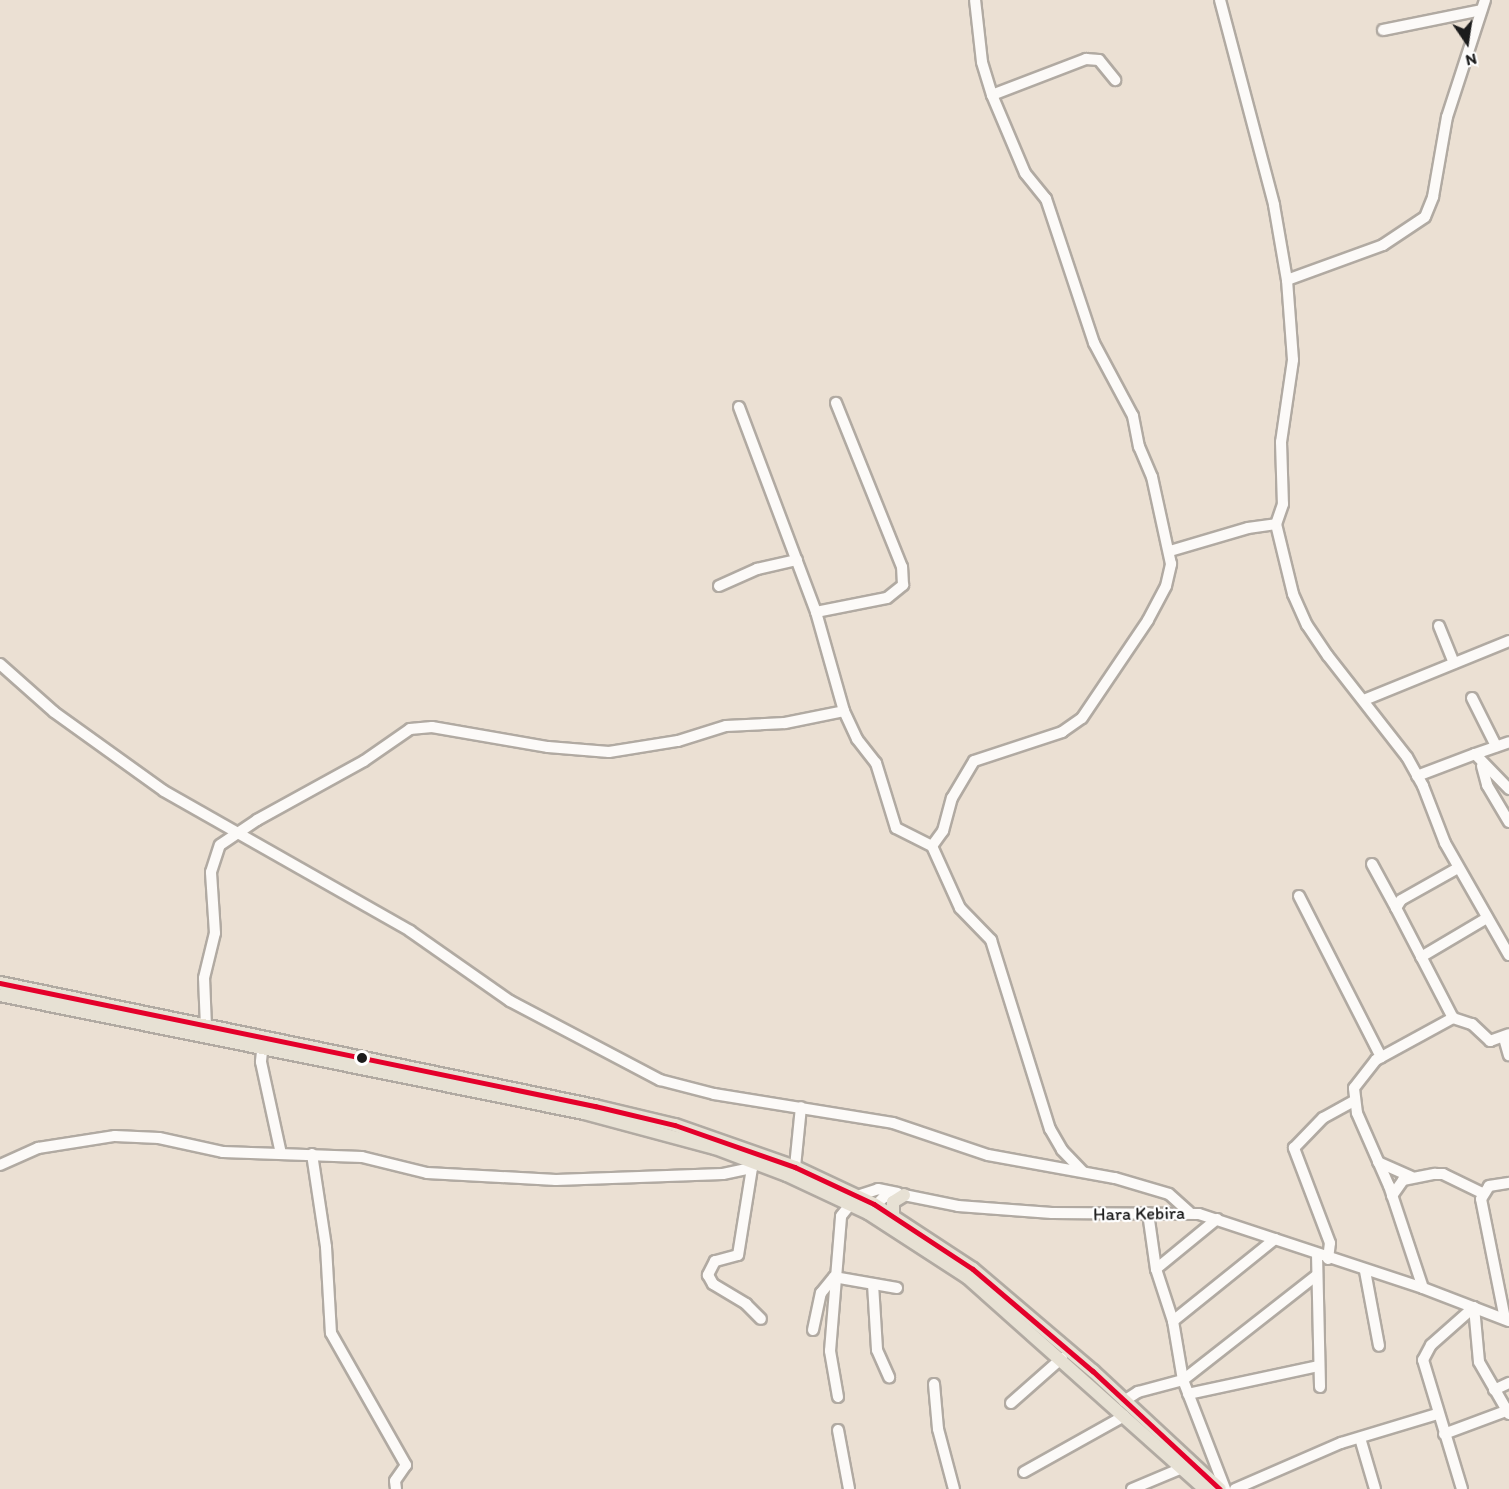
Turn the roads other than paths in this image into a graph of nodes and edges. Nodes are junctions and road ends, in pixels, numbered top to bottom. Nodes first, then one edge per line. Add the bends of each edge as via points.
1 (975, 0) edge
2 (1220, 0) edge
3 (1483, 5) edge
4 (1383, 30) dead end
5 (1115, 80) dead end
6 (992, 95) junction
7 (1287, 280) junction
8 (836, 403) dead end
9 (740, 407) dead end
10 (1276, 524) junction
11 (1170, 550) junction
12 (797, 560) junction
13 (719, 586) dead end
14 (816, 612) junction
15 (1439, 626) dead end
16 (1509, 640) edge
17 (1454, 663) junction
18 (0, 664) edge
19 (1472, 698) dead end
20 (1364, 700) junction
21 (844, 711) junction
22 (1509, 742) edge
23 (1496, 747) junction
24 (1475, 754) junction
25 (1482, 766) junction
26 (1417, 776) junction
27 (1509, 789) edge
28 (1509, 822) edge
29 (222, 825) junction
30 (237, 833) junction
31 (224, 840) junction
32 (932, 846) junction
33 (1372, 864) dead end
34 (1458, 868) junction
35 (1299, 896) dead end
36 (1396, 908) junction
37 (1487, 918) junction
38 (1509, 955) edge
39 (1421, 957) junction
40 (0, 983) edge
41 (0, 995) edge
42 (120, 1014) junction
43 (1453, 1018) junction
44 (206, 1027) junction
45 (1506, 1036) edge
46 (263, 1044) junction
47 (1509, 1054) edge
48 (1381, 1057) junction
49 (1354, 1101) junction
50 (801, 1107) junction
51 (281, 1154) junction
52 (312, 1154) junction
53 (754, 1161) junction
54 (1378, 1162) junction
55 (0, 1165) edge
56 (795, 1167) junction
57 (1083, 1171) junction
58 (1411, 1177) junction
59 (1509, 1183) edge
60 (1482, 1193) junction
61 (904, 1195) junction
62 (1392, 1196) junction
63 (853, 1199) junction
64 (871, 1209) junction
65 (1189, 1212) junction
66 (1148, 1213) junction
67 (893, 1217) junction
68 (1217, 1219) junction
69 (1275, 1239) junction
70 (1317, 1254) junction
71 (1328, 1259) junction
72 (1156, 1269) junction
73 (1365, 1271) junction
74 (970, 1273) junction
75 (1317, 1275) junction
76 (834, 1277) junction
77 (873, 1284) junction
78 (897, 1288) dead end
79 (1423, 1288) junction
80 (1474, 1307) junction
81 (761, 1319) dead end
82 (1507, 1320) edge
83 (1173, 1321) junction
84 (813, 1330) dead end
85 (1379, 1346) dead end
86 (1062, 1358) junction
87 (1319, 1366) junction
88 (889, 1377) dead end
89 (1183, 1380) junction
90 (1509, 1383) edge
91 (934, 1384) dead end
92 (1320, 1387) dead end
93 (1494, 1390) junction
94 (1188, 1394) junction
95 (838, 1397) dead end
96 (1124, 1401) junction
97 (1011, 1403) dead end
98 (1508, 1413) edge
99 (1437, 1414) junction
100 (1124, 1416) junction
101 (838, 1430) dead end
102 (1444, 1434) junction
103 (1360, 1438) junction
104 (1182, 1468) junction
105 (1024, 1472) dead end
106 (396, 1489) edge
107 (849, 1489) edge
108 (951, 1489) edge
109 (1132, 1489) edge
110 (1205, 1489) edge
111 (1220, 1489) edge
112 (1225, 1489) edge
113 (1235, 1489) edge
114 (1375, 1489) edge
115 (1462, 1489) edge

1 - 6 street via 982,62
2 - 7 street via 1274,205
3 - 4 street
3 - 7 street via 1447,117 1434,197 1425,217 1383,245
5 - 6 street via 1099,60 1086,59
6 - 11 street via 1025,173 1050,208 1094,344 1132,416
7 - 10 street via 1293,360 1281,442 1283,504
8 - 14 street via 902,567 903,585 887,598
9 - 12 street
10 - 11 street
10 - 20 street via 1293,594 1307,625
11 - 32 street via 1170,572 1162,594 1091,707 1062,732 975,761 952,798 943,831
12 - 13 street via 757,569
12 - 14 street
14 - 21 street
15 - 17 street
16 - 17 street
17 - 20 street
18 - 29 street via 83,735
19 - 23 street
20 - 26 street
21 - 30 street via 785,723 726,726 686,740 609,752 548,747 432,727 410,729 364,761
21 - 32 street via 876,763 896,828
22 - 23 street
23 - 24 street
24 - 25 street
24 - 26 street
25 - 27 street
25 - 28 street via 1487,785
26 - 34 street
29 - 30 street
29 - 31 street
30 - 31 street
30 - 50 street via 410,931 491,991 620,1061 689,1089
31 - 44 street via 211,872 215,933 204,978
32 - 57 street via 960,908 985,932 996,951 1050,1129 1062,1150
33 - 36 street
34 - 36 street via 1401,900
34 - 37 street
35 - 48 street
36 - 39 street
37 - 38 street
37 - 39 street
39 - 43 street
40 - 42 main road
41 - 42 main road
42 - 44 main road
42 - 46 main road
43 - 45 street via 1472,1024 1490,1041
43 - 48 street
44 - 46 main road
45 - 47 street
46 - 51 street
46 - 53 main road via 675,1125
48 - 49 street via 1359,1077
49 - 54 street
49 - 71 street via 1323,1118 1294,1148 1330,1243
50 - 56 street
50 - 57 street via 893,1123 988,1155
51 - 52 street
51 - 55 street via 223,1152 159,1138 115,1136 38,1148
52 - 53 street via 362,1157 427,1173 556,1180 711,1174
52 - 106 street via 326,1247 331,1333 406,1465 395,1480
53 - 56 main road
53 - 63 main road
53 - 81 street via 738,1255 715,1261 708,1275 713,1284 746,1304
54 - 58 street
54 - 62 street
56 - 63 main road
57 - 65 street via 1160,1190 1177,1198
58 - 60 street via 1443,1174
58 - 62 street via 1399,1184
59 - 60 street via 1489,1186
60 - 82 street
61 - 63 street via 878,1189
61 - 64 street, Hara Kebira via 891,1195
61 - 66 street, Hara Kebira via 972,1208
61 - 67 main road via 893,1202
62 - 79 street
63 - 64 main road
63 - 76 street via 841,1216
64 - 67 main road
64 - 74 main road
65 - 66 street, Hara Kebira
65 - 68 street, Hara Kebira
66 - 72 street
67 - 74 main road
68 - 69 street, Hara Kebira
68 - 72 street
69 - 70 street, Hara Kebira
69 - 83 street
70 - 71 street, Hara Kebira
70 - 75 street
71 - 73 street, Hara Kebira
72 - 83 street
73 - 79 street, Hara Kebira
73 - 85 street
74 - 86 main road
74 - 96 main road
75 - 87 street
75 - 89 street
76 - 77 street
76 - 84 street via 820,1293
76 - 95 street via 830,1351
77 - 78 street
77 - 88 street via 878,1350
79 - 80 street, Hara Kebira
80 - 82 street, Hara Kebira
80 - 93 street via 1479,1362
80 - 99 street via 1431,1345 1423,1360
83 - 89 street
86 - 97 street
86 - 100 main road
87 - 92 street
87 - 94 street
89 - 94 street
89 - 96 street via 1138,1392
90 - 93 street
91 - 108 street via 938,1429
93 - 98 street
94 - 112 street
96 - 111 main road
98 - 102 street
99 - 102 street
99 - 103 street
100 - 104 main road
100 - 105 street
101 - 107 street
102 - 115 street
103 - 113 street
103 - 114 street
104 - 109 street
104 - 110 main road

